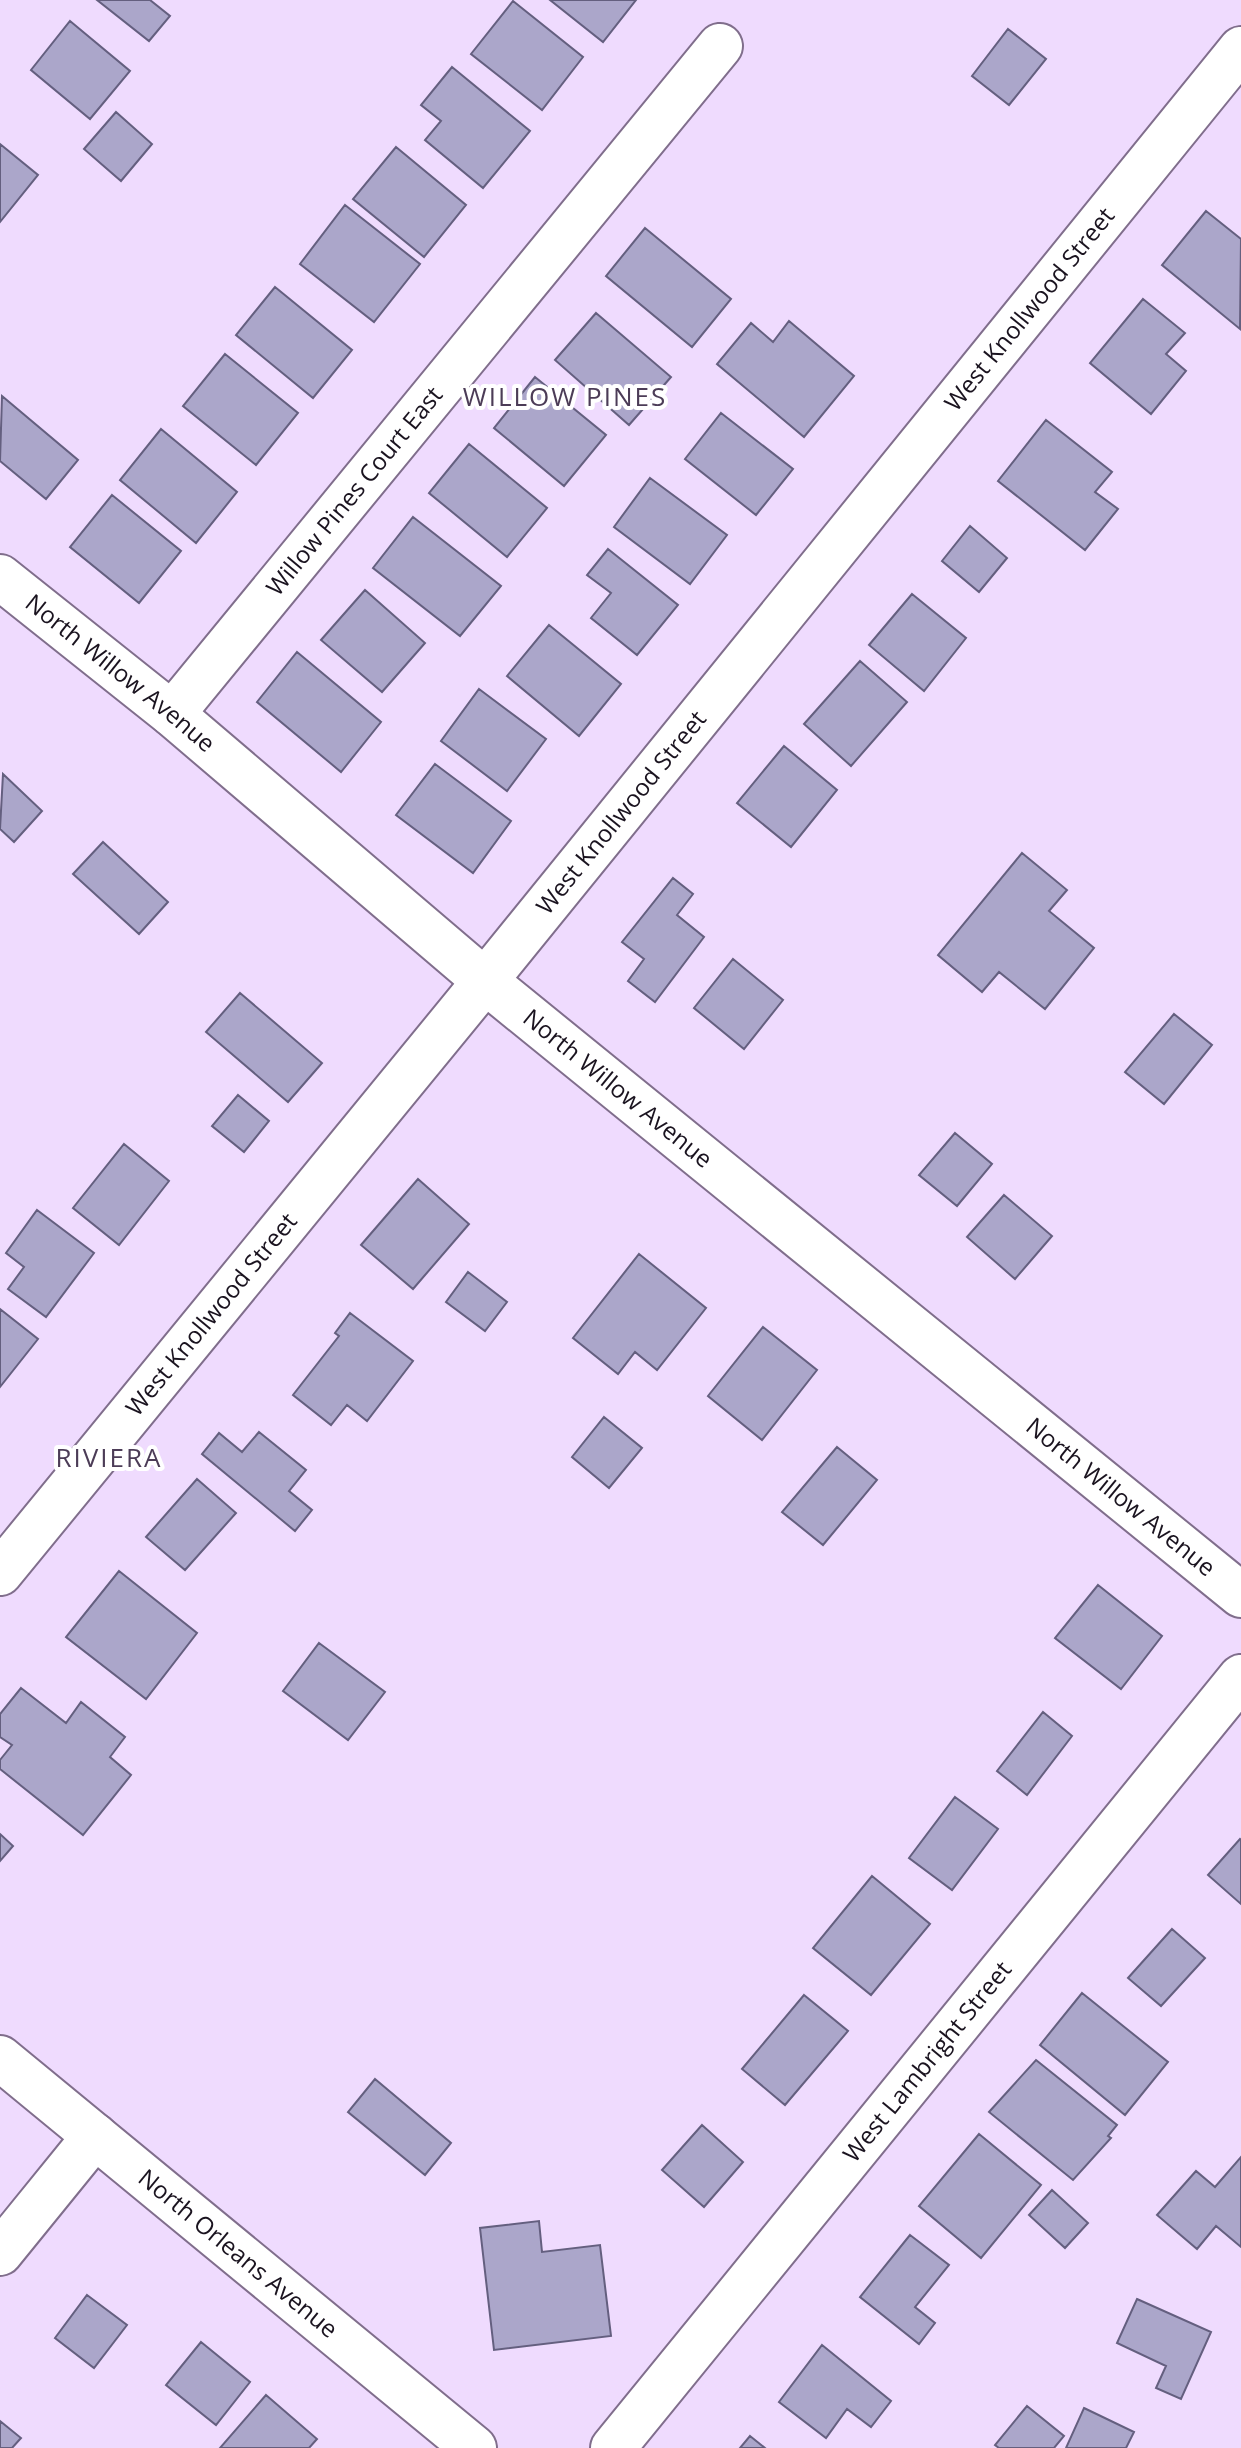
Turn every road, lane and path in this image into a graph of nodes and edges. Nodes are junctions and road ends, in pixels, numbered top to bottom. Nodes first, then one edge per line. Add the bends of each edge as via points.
1 (720, 46) dead end
2 (1241, 49) edge
3 (0, 577) edge
4 (172, 714) junction
5 (485, 981) junction
6 (0, 1573) edge
7 (1241, 1595) edge
8 (1241, 1677) edge
9 (0, 2058) edge
10 (95, 2136) junction
11 (0, 2253) edge
12 (474, 2448) edge
13 (613, 2448) edge

1 - 4 street, Willow Pines Court East
2 - 5 street, West Knollwood Street
3 - 4 street, North Willow Avenue
4 - 5 street, North Willow Avenue
5 - 6 street, West Knollwood Street
5 - 7 street, North Willow Avenue
8 - 13 street, West Lambright Street
9 - 10 street, North Orleans Avenue
10 - 11 street
10 - 12 street, North Orleans Avenue

